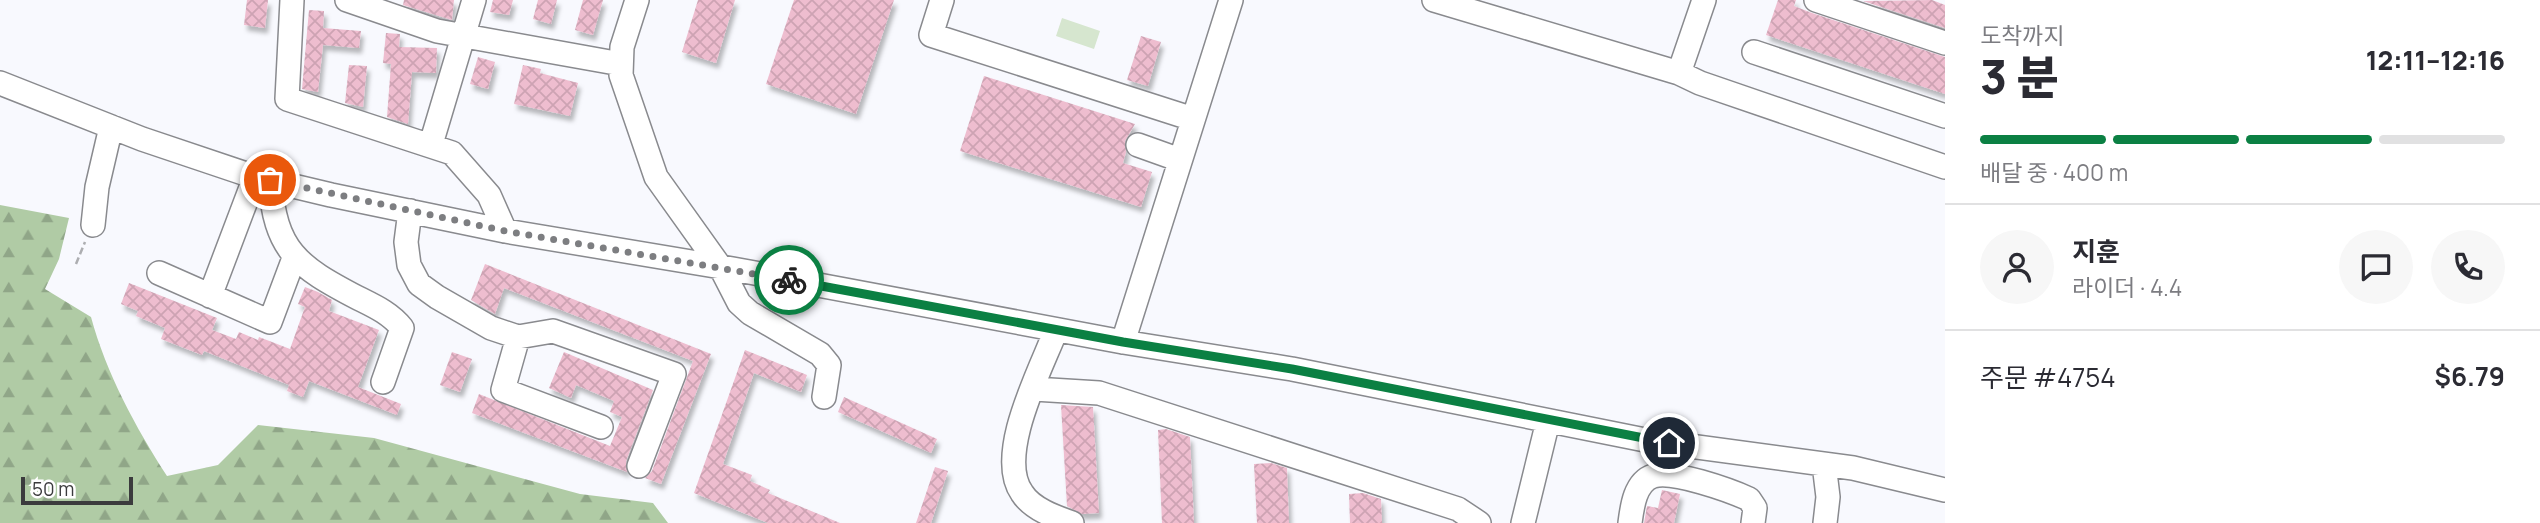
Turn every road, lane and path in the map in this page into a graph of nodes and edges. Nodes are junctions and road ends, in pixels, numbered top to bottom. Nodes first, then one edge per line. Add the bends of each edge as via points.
1 (292, 0) edge
2 (347, 0) edge
3 (474, 0) edge
4 (637, 0) edge
5 (942, 0) edge
6 (1231, 0) edge
7 (1434, 0) edge
8 (1704, 0) edge
9 (1816, 0) edge
10 (464, 36) junction
11 (1945, 43) edge
12 (1754, 52) dead end
13 (621, 64) junction
14 (1679, 74) junction
15 (0, 83) edge
16 (1945, 116) edge
17 (1193, 119) junction
18 (111, 127) junction
19 (431, 144) junction
20 (1138, 145) dead end
21 (1180, 160) junction
22 (1945, 167) edge
23 (263, 178) junction
24 (410, 211) junction
25 (93, 225) joint
26 (505, 231) junction
27 (294, 258) junction
28 (76, 264) dead end
29 (721, 268) junction
30 (159, 273) dead end
31 (210, 296) junction
32 (1056, 330) junction
33 (518, 337) junction
34 (1123, 342) junction
35 (383, 382) dead end
36 (1034, 388) junction
37 (824, 397) dead end
38 (1548, 421) junction
39 (601, 427) dead end
40 (1741, 453) junction
41 (1824, 464) junction
42 (639, 466) dead end
43 (1945, 490) edge
44 (1734, 492) junction
45 (1072, 523) edge
46 (1479, 523) edge
47 (1523, 523) edge
48 (1630, 523) edge
49 (1753, 523) edge
50 (1825, 523) edge

1 - 19 street via 287,99
2 - 10 street
3 - 10 street
4 - 13 street
5 - 17 street via 931,35
6 - 17 street
7 - 14 street
8 - 14 street
9 - 11 street
10 - 13 street
10 - 19 street
12 - 16 street
13 - 29 street via 628,99 656,177
14 - 22 street
15 - 18 street
17 - 21 street
18 - 23 street
18 - 25 street
19 - 26 street via 452,153 470,171 489,195
20 - 21 street
21 - 34 street
23 - 24 street
23 - 27 street via 280,235
23 - 31 street
24 - 26 street
24 - 33 street via 406,242 409,265 419,285 491,328
25 - 28 path
26 - 29 street
27 - 31 street via 270,322
27 - 35 street via 333,285 393,316 402,328
29 - 32 street
29 - 37 street via 739,303 750,313 820,354 829,365
30 - 31 street
32 - 34 street
32 - 36 street
33 - 39 street via 503,390
33 - 42 street via 553,331 674,374
34 - 38 street via 1292,369
36 - 45 street via 1018,431 1012,460 1014,479 1023,495 1050,515
36 - 46 street via 1099,393 1458,509
38 - 40 street
38 - 47 street
40 - 41 street
40 - 44 street
41 - 43 street
41 - 50 street
44 - 48 street via 1674,476 1653,476 1641,485
44 - 49 street via 1749,499 1755,508

